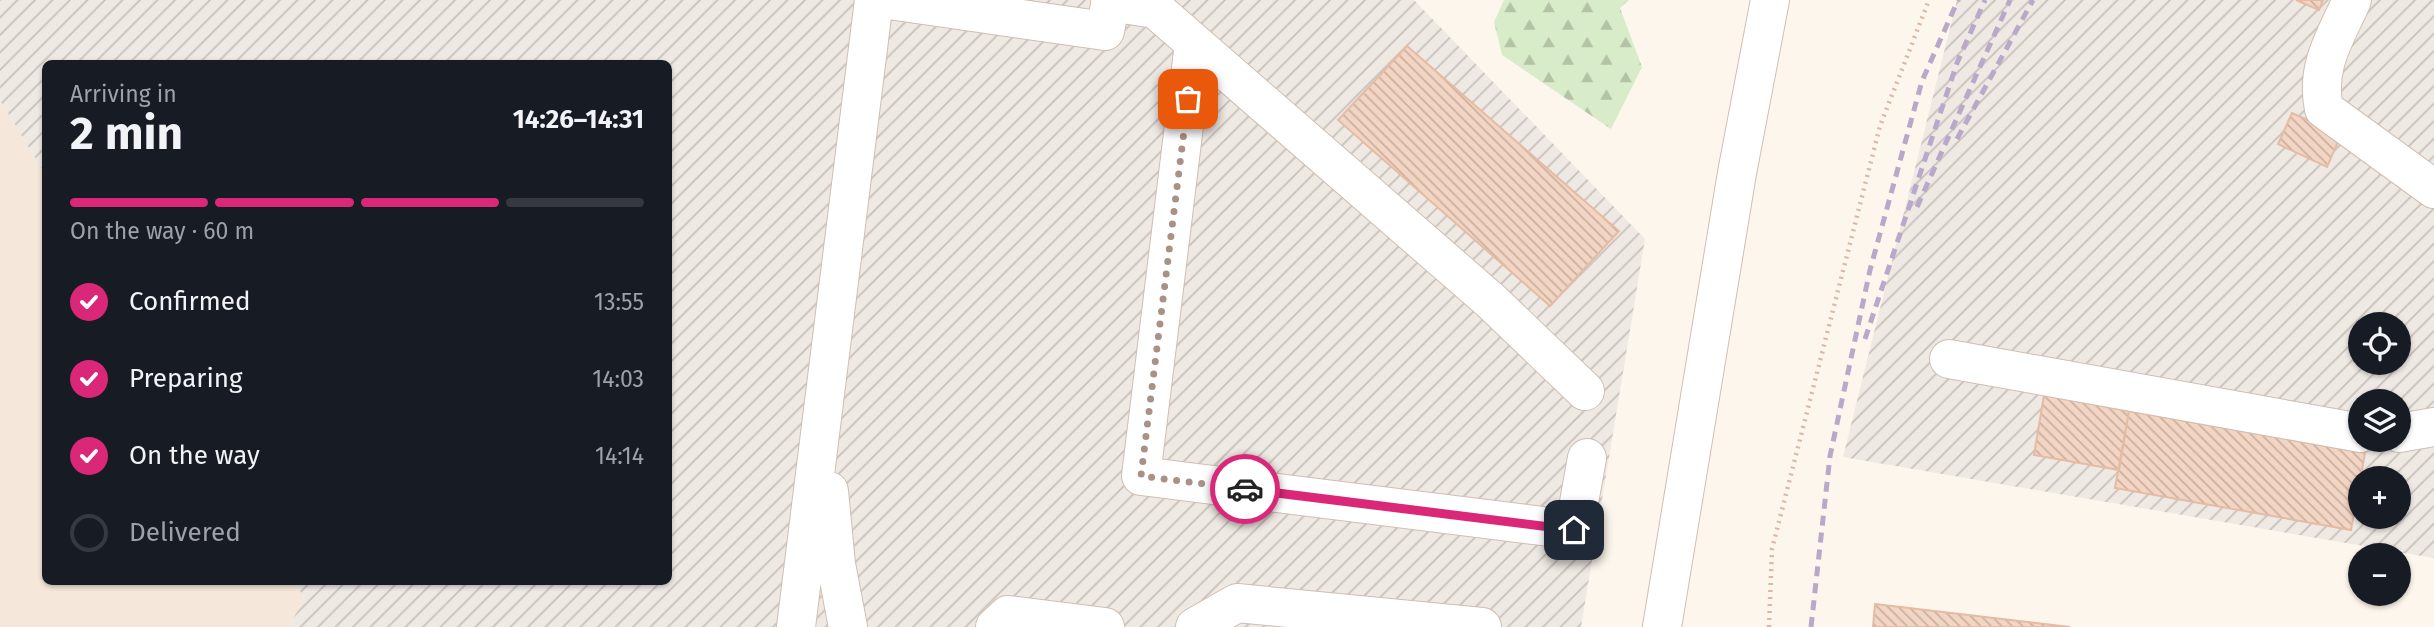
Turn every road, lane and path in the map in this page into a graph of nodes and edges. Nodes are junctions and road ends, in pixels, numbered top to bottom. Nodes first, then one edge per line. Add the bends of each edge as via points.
1 (874, 0) edge
2 (889, 0) edge
3 (1769, 0) edge
4 (1928, 0) edge
5 (2352, 0) edge
6 (1110, 1) edge
7 (1194, 44) junction
8 (2434, 188) edge
9 (1949, 359) dead end
10 (1585, 391) dead end
11 (822, 416) junction
12 (2434, 427) edge
13 (2348, 431) edge
14 (2411, 431) edge
15 (1587, 458) dead end
16 (796, 627) edge
17 (848, 627) edge
18 (995, 627) edge
19 (1105, 627) edge
20 (1195, 627) edge
21 (1482, 627) edge
22 (1662, 627) edge
23 (1769, 627) edge

1 - 11 street
2 - 6 street via 1105,31
3 - 22 street
4 - 23 path via 1880,126 1772,549
5 - 8 street via 2319,86 2324,109
6 - 7 street via 1155,9
7 - 10 street via 1491,301
7 - 15 street via 1141,476 1574,530
9 - 13 street
11 - 16 street
11 - 17 street via 836,564
12 - 14 street
18 - 19 street via 1008,615
20 - 21 street via 1237,603

